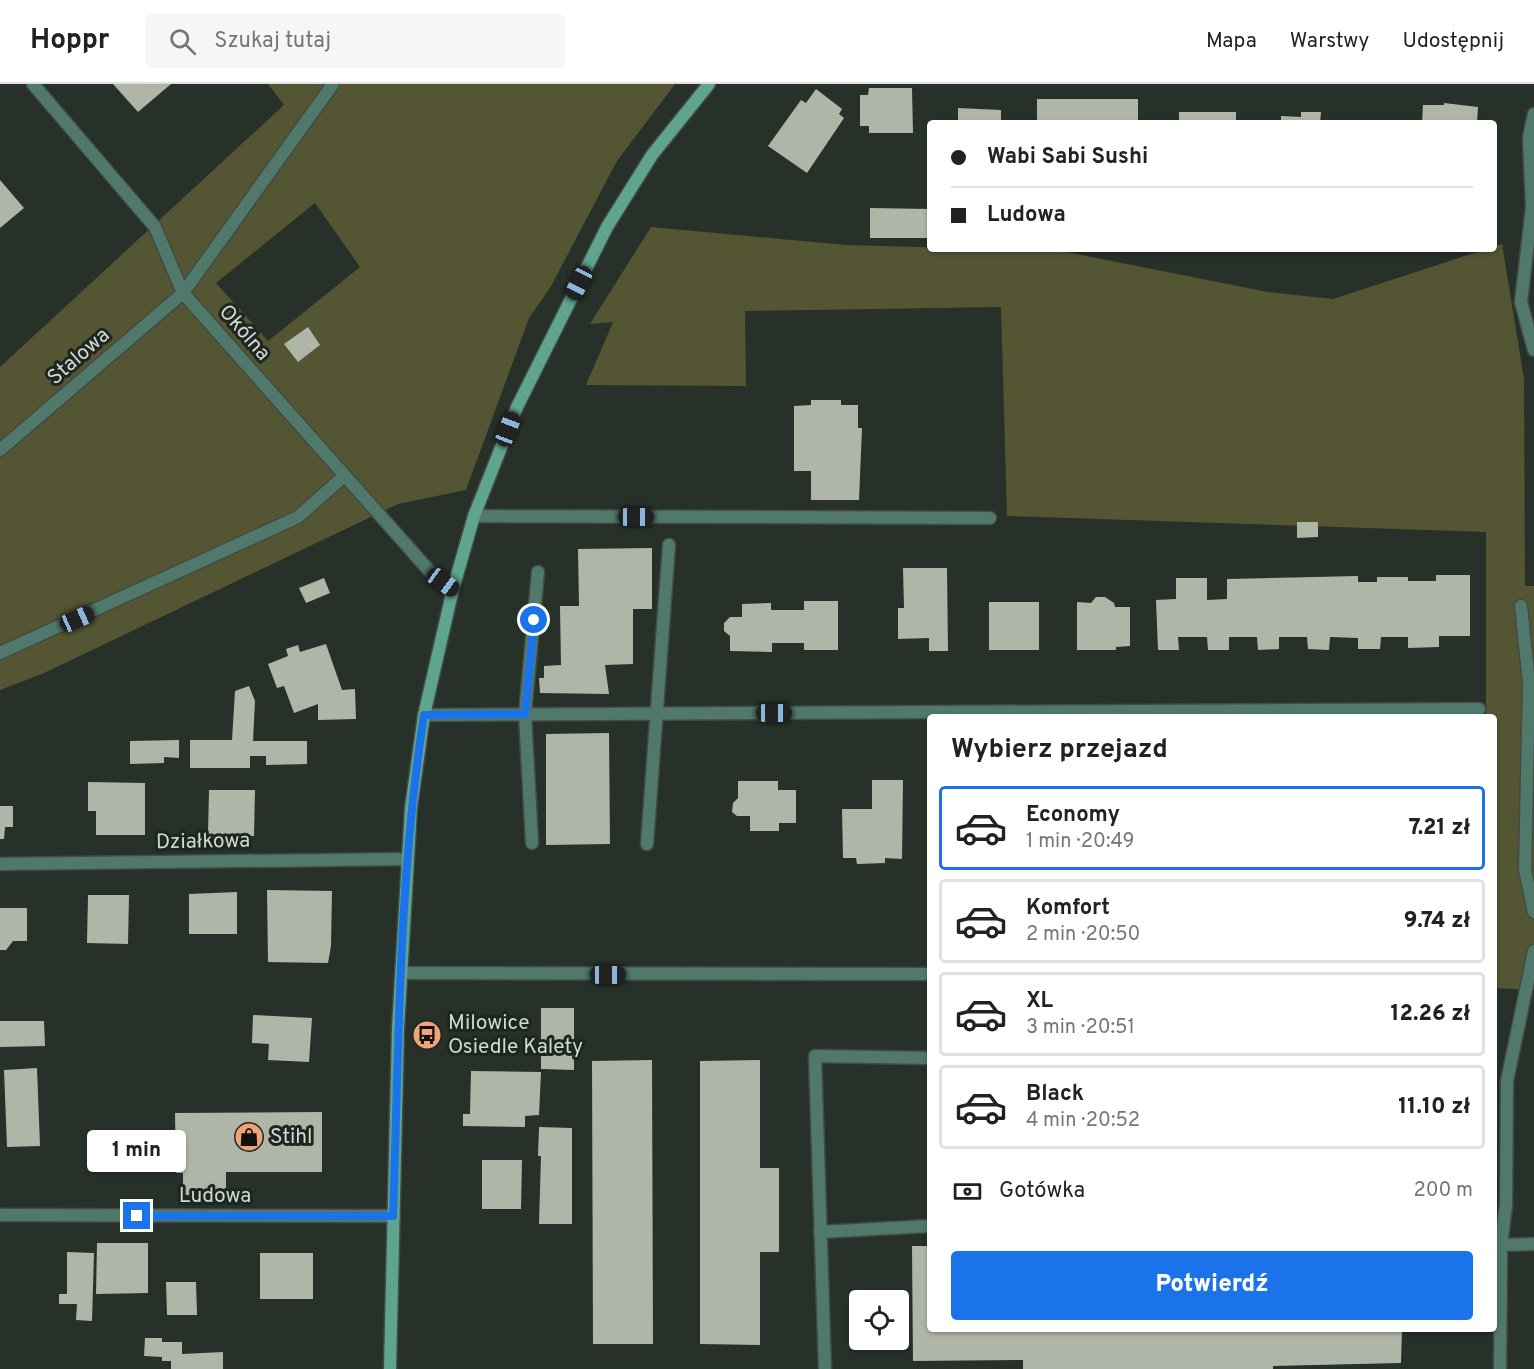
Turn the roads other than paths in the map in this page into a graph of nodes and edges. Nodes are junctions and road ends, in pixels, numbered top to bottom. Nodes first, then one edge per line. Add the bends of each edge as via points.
1 (33, 84) edge
2 (333, 84) edge
3 (709, 84) edge
4 (1534, 114) edge
5 (183, 293) junction
6 (1534, 350) edge
7 (0, 450) edge
8 (344, 476) junction
9 (474, 516) junction
10 (990, 518) dead end
11 (669, 545) dead end
12 (538, 572) dead end
13 (453, 589) junction
14 (1521, 606) dead end
15 (0, 653) edge
16 (1479, 709) dead end
17 (525, 714) junction
18 (657, 714) junction
19 (424, 715) junction
20 (532, 843) dead end
21 (647, 844) dead end
22 (407, 860) junction
23 (0, 864) edge
24 (1534, 912) edge
25 (1534, 951) edge
26 (401, 973) junction
27 (927, 974) edge
28 (927, 1058) edge
29 (0, 1215) edge
30 (393, 1216) junction
31 (927, 1226) edge
32 (820, 1232) junction
33 (1534, 1244) edge
34 (1502, 1245) junction
35 (390, 1369) edge
36 (825, 1369) edge
37 (1500, 1369) edge

1 - 5 street, Okólna via 155,227
2 - 5 street, Stalowa
3 - 9 street via 652,155 607,227 517,407
4 - 6 street via 1529,138 1532,207 1521,302
5 - 7 street, Stalowa
5 - 8 street, Okólna
8 - 13 street, Okólna via 433,575
8 - 15 street via 298,517
9 - 10 street
9 - 13 street
11 - 18 street
12 - 17 street
13 - 19 street
14 - 24 street via 1529,682 1525,870
16 - 18 street
17 - 18 street
17 - 19 street
17 - 20 street
18 - 21 street
19 - 22 street
22 - 23 street, Działkowa
22 - 26 street
25 - 34 street via 1507,1081
26 - 27 street
26 - 30 street
28 - 32 street via 815,1056
29 - 30 street, Ludowa
30 - 35 street
31 - 32 street
32 - 36 street
33 - 34 street
34 - 37 street

